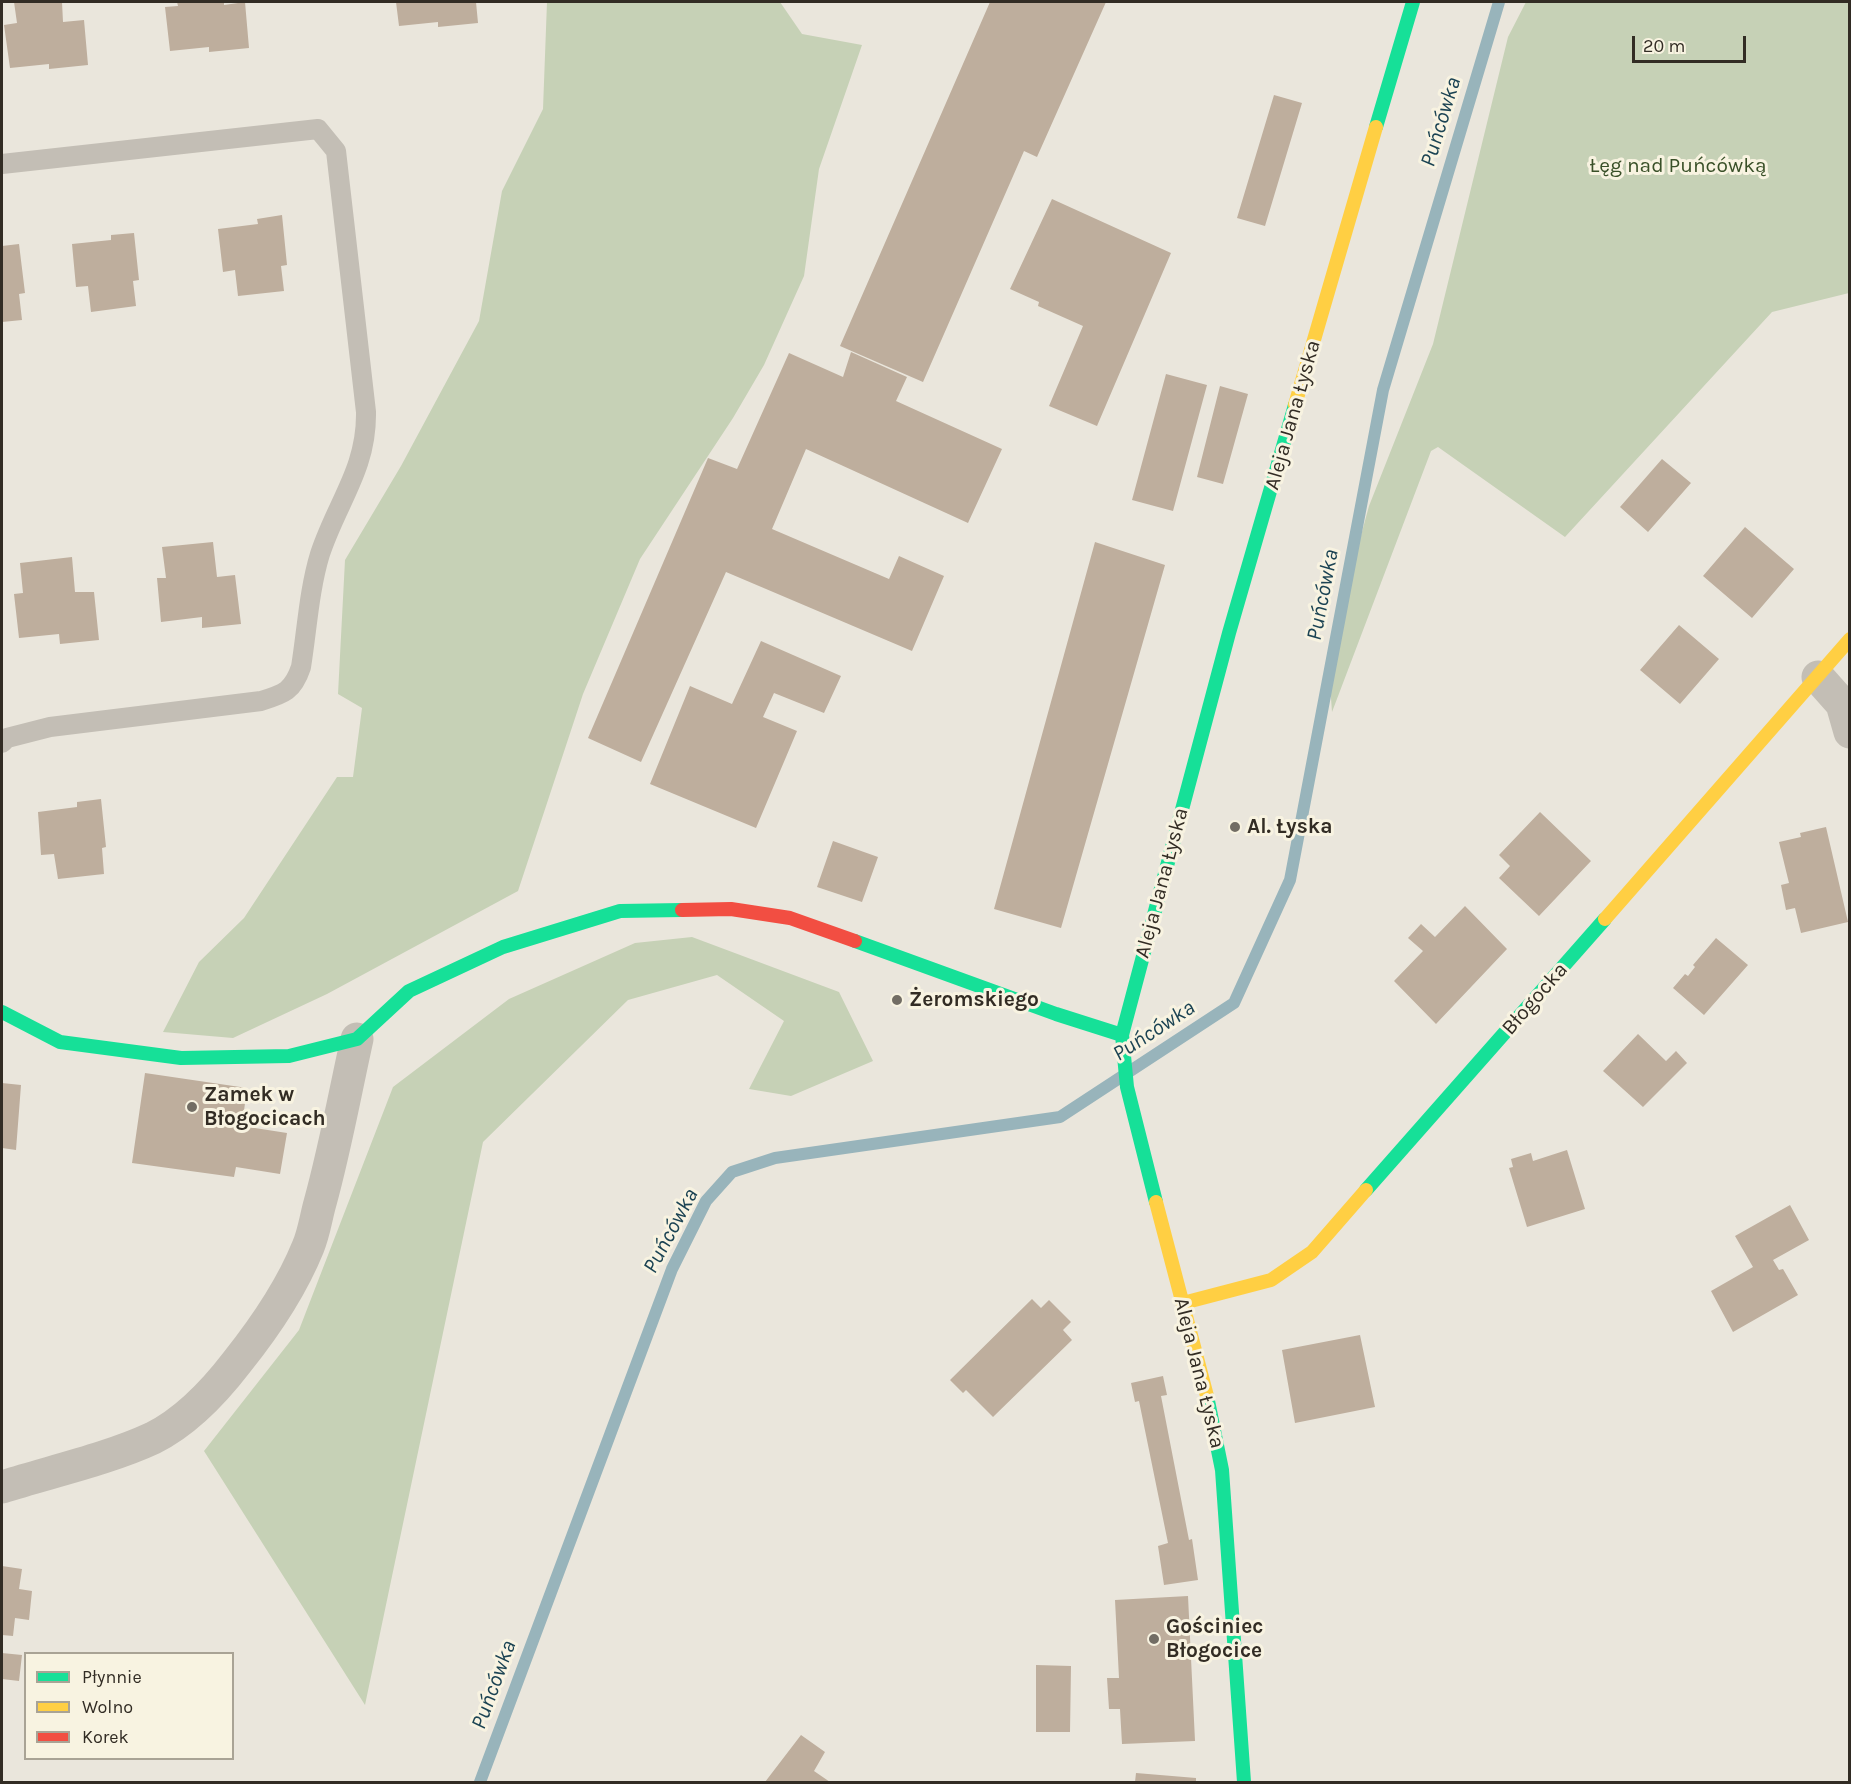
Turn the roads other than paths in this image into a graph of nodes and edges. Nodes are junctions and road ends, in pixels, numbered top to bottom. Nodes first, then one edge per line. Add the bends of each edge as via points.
1 (1413, 2) edge
2 (2, 164) edge
3 (1850, 639) edge
4 (1818, 677) junction
5 (1850, 732) edge
6 (2, 743) edge
7 (2, 1012) edge
8 (1122, 1035) junction
9 (357, 1039) junction
10 (1183, 1303) junction
11 (2, 1487) edge
12 (1244, 1782) edge

1 - 8 street, Aleja Jana Łyska via 1229,633
2 - 6 lane via 318,129 336,151 366,412 366,433 356,472 320,555 301,667 296,682 288,690 261,701 50,727 7,738
3 - 4 street, Błogocka
4 - 5 street via 1842,704
4 - 10 street, Błogocka via 1312,1252 1271,1280
7 - 9 street via 60,1042 180,1058 289,1056
8 - 9 street via 790,918 731,909 620,911 502,947 409,991
8 - 10 street, Aleja Jana Łyska via 1127,1087
9 - 11 street via 329,1172 308,1246 258,1336 207,1398 154,1437
10 - 12 street, Aleja Jana Łyska via 1222,1470

